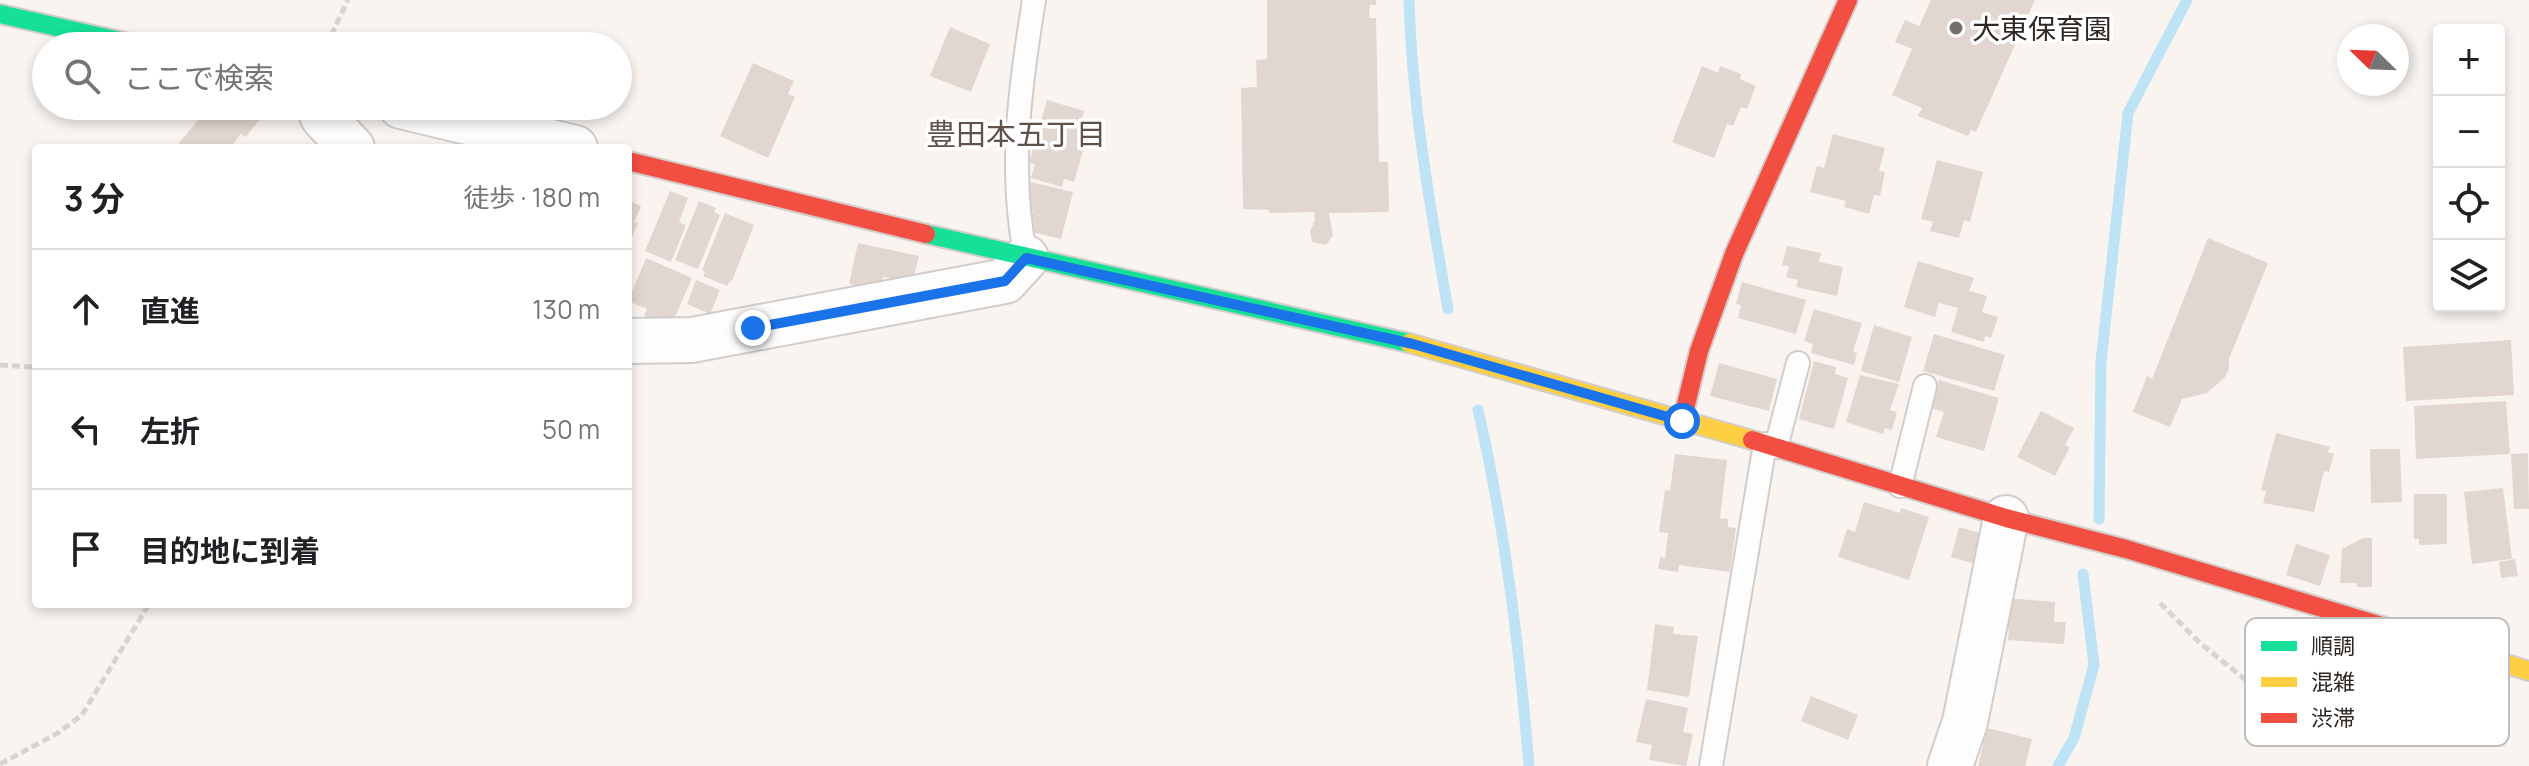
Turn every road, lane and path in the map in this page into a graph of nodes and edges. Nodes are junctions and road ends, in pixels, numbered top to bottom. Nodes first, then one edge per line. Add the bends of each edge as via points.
1 (348, 0) edge
2 (1034, 0) edge
3 (1848, 0) edge
4 (0, 14) edge
5 (80, 32) edge
6 (333, 32) edge
7 (326, 120) edge
8 (459, 120) edge
9 (348, 144) edge
10 (558, 144) edge
11 (632, 162) edge
12 (1026, 258) junction
13 (632, 341) edge
14 (1798, 363) dead end
15 (0, 365) edge
16 (32, 367) edge
17 (1925, 386) dead end
18 (1682, 421) junction
19 (1770, 446) junction
20 (1900, 486) junction
21 (2006, 518) junction
22 (2126, 549) junction
23 (147, 608) edge
24 (2354, 618) edge
25 (2509, 665) edge
26 (2529, 671) edge
27 (2245, 679) edge
28 (0, 764) edge
29 (1711, 766) edge
30 (1950, 766) edge

1 - 6 path
2 - 12 lane via 1016,167
3 - 18 street via 1734,254 1699,351
4 - 5 street
7 - 9 street
8 - 10 street
11 - 12 street
12 - 13 street via 1005,281 692,340
12 - 18 street via 1413,344
14 - 19 lane
15 - 16 path
17 - 20 lane
18 - 19 street
19 - 20 street
19 - 29 lane
20 - 21 street
21 - 22 street
21 - 30 street via 1965,722
22 - 24 street
22 - 27 path via 2141,583
23 - 28 path via 82,715
25 - 26 street

